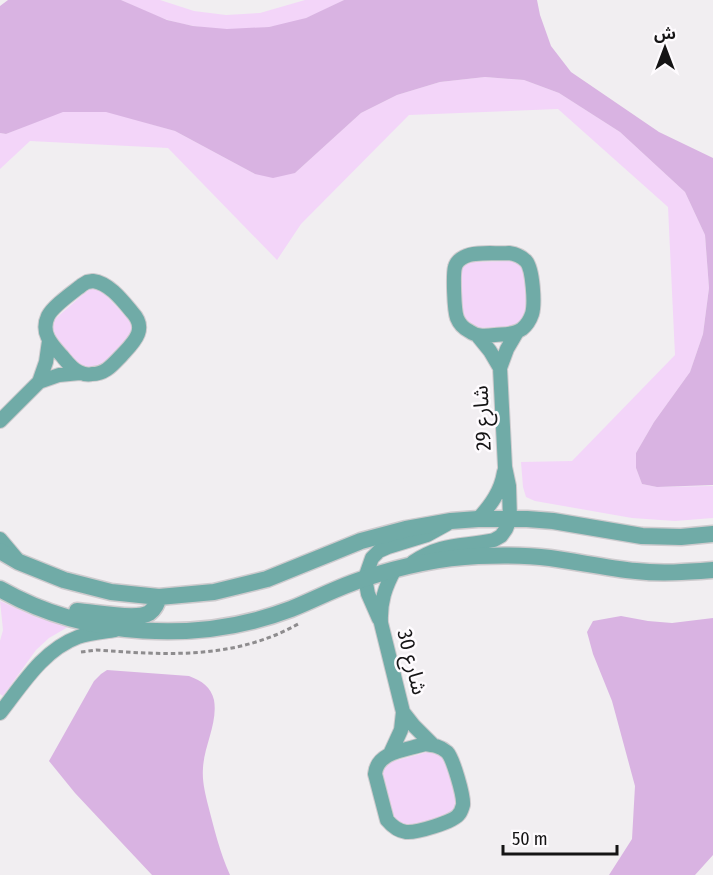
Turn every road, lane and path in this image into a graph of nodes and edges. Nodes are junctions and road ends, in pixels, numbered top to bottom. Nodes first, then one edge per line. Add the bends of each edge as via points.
1 (517, 332) junction
2 (477, 335) junction
3 (49, 341) junction
4 (500, 368) junction
5 (80, 373) junction
6 (39, 382) junction
7 (0, 421) edge
8 (505, 467) junction
9 (478, 519) junction
10 (510, 519) junction
11 (451, 521) junction
12 (713, 534) edge
13 (0, 539) edge
14 (0, 551) edge
15 (19, 562) junction
16 (402, 567) junction
17 (713, 570) edge
18 (365, 578) junction
19 (0, 589) edge
20 (159, 597) junction
21 (49, 612) junction
22 (381, 622) junction
23 (122, 628) junction
24 (0, 712) edge
25 (403, 712) junction
26 (434, 745) junction
27 (390, 754) junction

1 - 2 street
1 - 2 street, شارع 29 via 528,323 533,310 529,266 524,259 509,253 473,254 459,260 455,267 455,310 462,326
1 - 4 street, شارع 29
2 - 4 street, شارع 29
3 - 5 street
3 - 5 street via 45,326 51,311 87,282 105,285 134,314 139,328 135,341 108,370 100,374
3 - 6 street
4 - 8 street, شارع 29
5 - 6 street
6 - 7 street
8 - 9 street, شارع 29 via 499,490
8 - 10 street, شارع 29
9 - 10 street
9 - 11 street
10 - 12 street via 553,521 642,536
10 - 16 street via 501,536 494,540 445,546
11 - 18 street via 427,535 378,550
11 - 20 street via 361,542 267,579 214,592
13 - 15 street
14 - 15 street
15 - 20 street via 63,580 111,592
16 - 17 street via 478,556 514,556 637,571
16 - 18 street
16 - 22 street, شارع 30 via 388,582 383,595
18 - 22 street, شارع 30
18 - 23 street via 249,622 165,632
19 - 21 street
20 - 21 street via 150,612 138,616
21 - 23 street
22 - 25 street, شارع 30
23 - 24 street via 78,637 60,646 43,660
25 - 26 street, شارع 30
25 - 27 street, شارع 30
26 - 27 street
26 - 27 street, شارع 30 via 452,760 463,806 455,818 413,832 398,830 387,820 375,774 379,762

